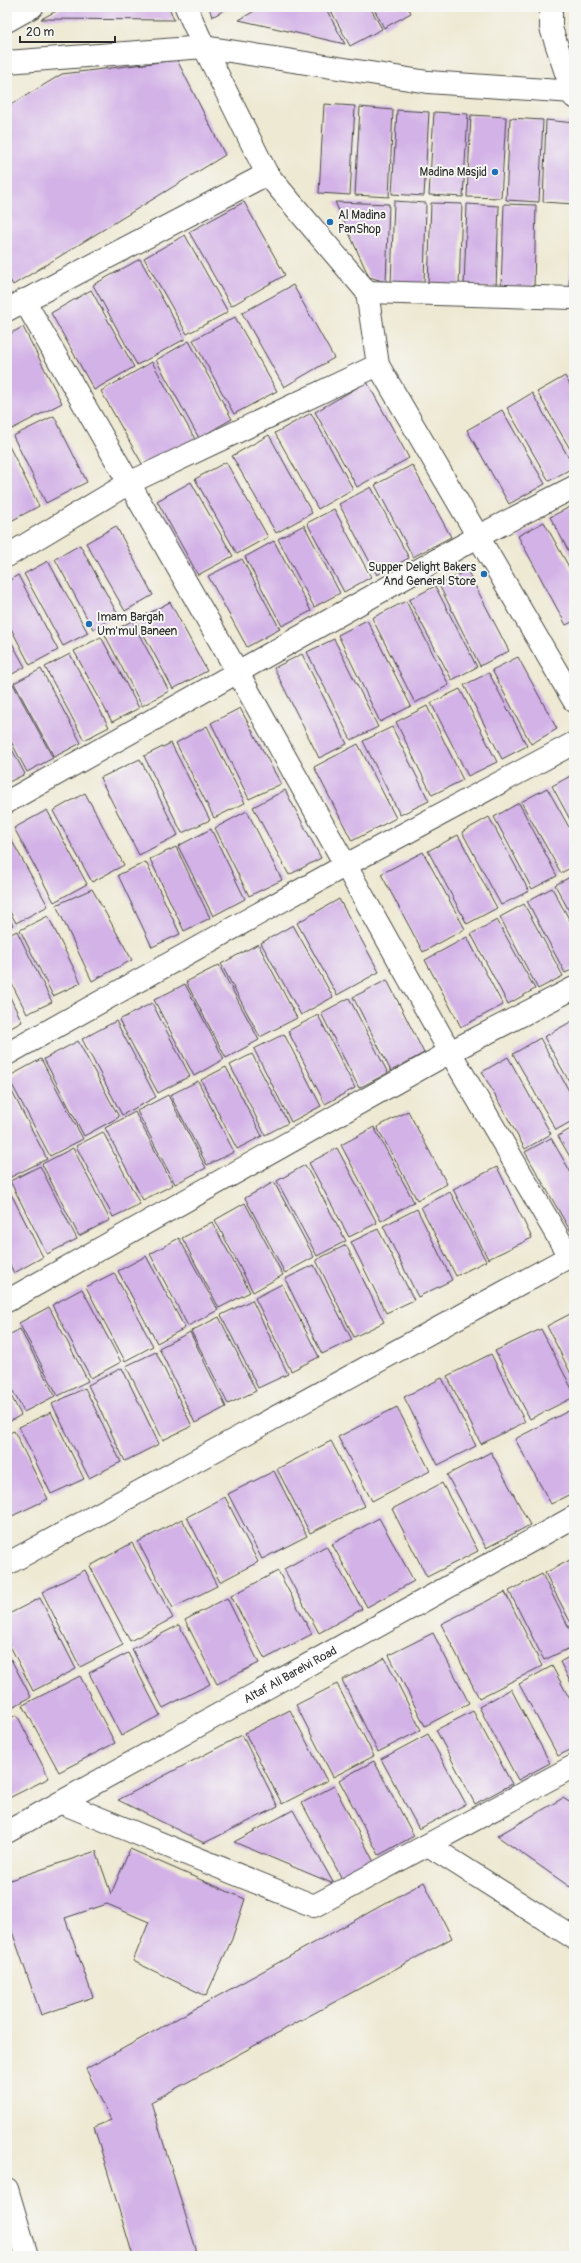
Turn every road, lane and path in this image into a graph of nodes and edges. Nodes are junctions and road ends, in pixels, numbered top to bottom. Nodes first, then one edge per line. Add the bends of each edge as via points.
1 (32, 7) edge
2 (186, 7) edge
3 (551, 7) edge
4 (7, 21) edge
5 (204, 47) junction
6 (7, 62) edge
7 (573, 94) edge
8 (267, 174) junction
9 (367, 292) junction
10 (574, 298) edge
11 (15, 305) edge
12 (378, 365) junction
13 (129, 483) junction
14 (574, 487) edge
15 (479, 536) junction
16 (7, 556) edge
17 (237, 671) junction
18 (574, 701) edge
19 (574, 743) edge
20 (7, 802) edge
21 (346, 865) junction
22 (574, 988) edge
23 (450, 1052) junction
24 (7, 1054) edge
25 (572, 1257) edge
26 (7, 1301) edge
27 (574, 1517) edge
28 (7, 1564) edge
29 (574, 1766) edge
30 (62, 1803) junction
31 (7, 1832) edge
32 (428, 1845) junction
33 (574, 1938) edge
34 (7, 2189) edge
35 (27, 2256) edge

1 - 4 street
2 - 5 street
3 - 7 street via 551,28
5 - 6 street
5 - 7 street via 428,82
5 - 8 street
8 - 9 street
8 - 11 street
9 - 10 street
9 - 12 street
11 - 13 street
12 - 13 street
12 - 15 street
13 - 16 street
13 - 17 street
14 - 15 street
15 - 17 street
15 - 18 street
17 - 20 street
17 - 21 street
19 - 21 street
21 - 23 street
21 - 24 street
22 - 23 street
23 - 25 street
23 - 26 street
25 - 28 street
27 - 30 street, Altaf Ali Barelvi Road
29 - 32 street
30 - 31 street, Altaf Ali Barelvi Road
30 - 32 street via 314,1906
32 - 33 street
34 - 35 street

